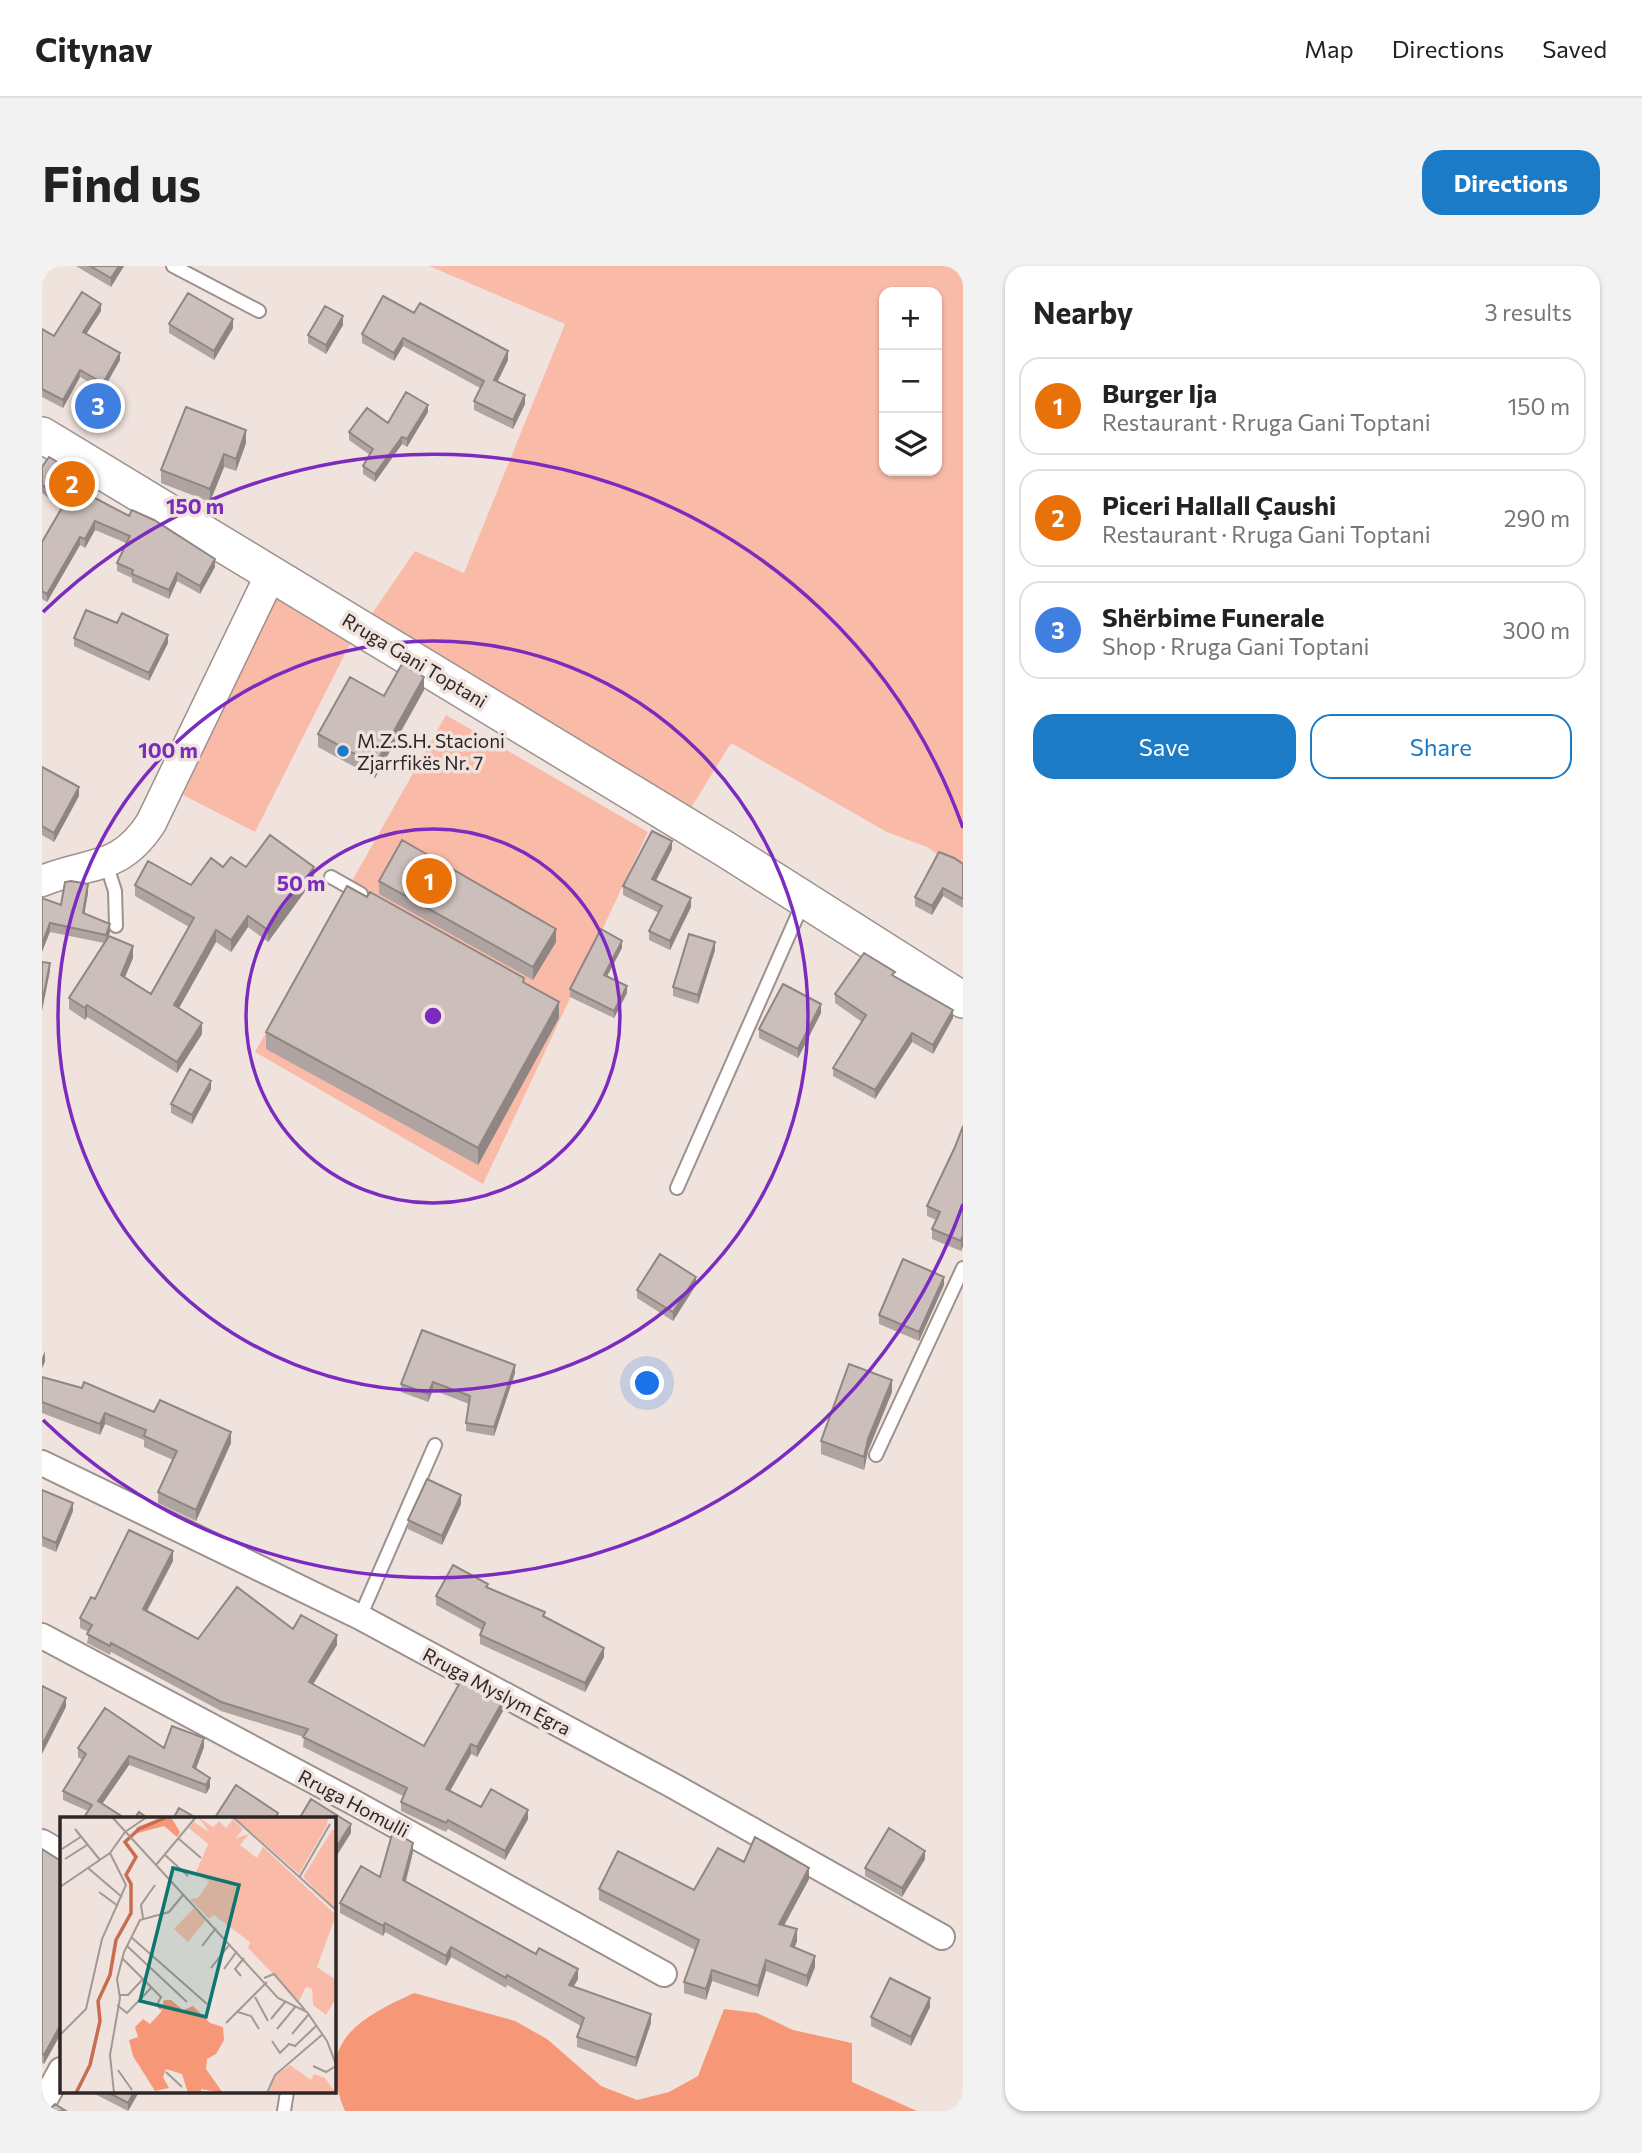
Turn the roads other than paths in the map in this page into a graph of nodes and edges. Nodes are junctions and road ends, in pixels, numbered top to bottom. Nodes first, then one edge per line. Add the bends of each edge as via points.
1 (173, 266) edge
2 (259, 311) dead end
3 (42, 435) edge
4 (271, 575) junction
5 (106, 863) junction
6 (331, 877) dead end
7 (42, 881) edge
8 (368, 898) edge
9 (804, 901) junction
10 (116, 926) dead end
11 (963, 1000) edge
12 (677, 1188) dead end
13 (963, 1268) edge
14 (435, 1445) dead end
15 (876, 1455) dead end
16 (42, 1463) edge
17 (360, 1617) junction
18 (42, 1636) edge
19 (42, 1842) edge
20 (60, 1852) edge
21 (942, 1937) dead end
22 (664, 1974) dead end
23 (60, 2072) edge
24 (42, 2105) edge

1 - 2 lane
3 - 4 main road, Rruga Gani Toptani
4 - 5 street via 151,822 137,845
4 - 9 main road, Rruga Gani Toptani
5 - 7 street
5 - 10 lane via 113,877
6 - 8 lane
9 - 11 main road, Rruga Gani Toptani
9 - 12 lane
13 - 15 lane
14 - 17 lane
16 - 17 street, Rruga Myslym Egra
17 - 21 street, Rruga Myslym Egra
18 - 22 street, Rruga Homulli
19 - 20 street
23 - 24 street

